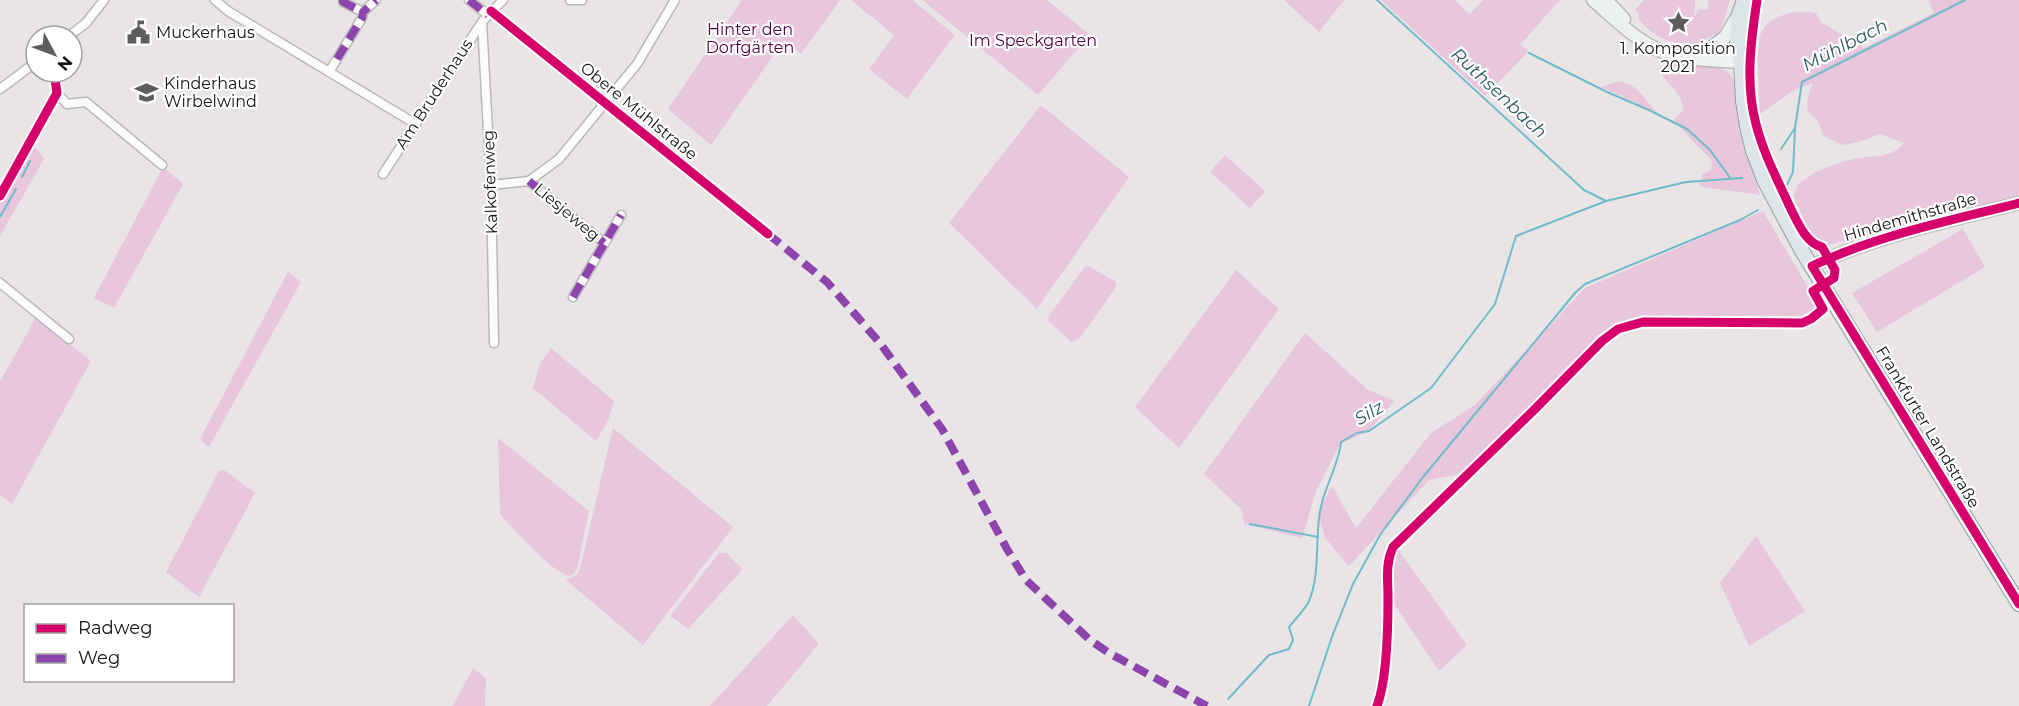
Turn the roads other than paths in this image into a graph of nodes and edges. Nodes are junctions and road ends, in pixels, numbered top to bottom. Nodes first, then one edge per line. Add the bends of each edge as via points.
1 (104, 0) edge
2 (343, 0) edge
3 (376, 0) edge
4 (470, 0) edge
5 (503, 0) edge
6 (570, 0) edge
7 (582, 0) edge
8 (675, 0) edge
9 (1593, 0) edge
10 (1606, 0) edge
11 (1743, 0) edge
12 (1748, 0) edge
13 (218, 1) edge
14 (363, 12) junction
15 (487, 16) junction
16 (1738, 17) junction
17 (84, 25) edge
18 (1653, 47) junction
19 (1704, 53) junction
20 (1686, 57) junction
21 (1741, 62) junction
22 (24, 71) edge
23 (329, 72) junction
24 (56, 84) edge
25 (0, 89) edge
26 (57, 93) junction
27 (606, 104) junction
28 (414, 123) junction
29 (162, 165) dead end
30 (382, 174) dead end
31 (529, 181) junction
32 (491, 185) junction
33 (0, 196) edge
34 (2019, 203) edge
35 (621, 215) dead end
36 (768, 234) dead end
37 (604, 243) junction
38 (1812, 266) junction
39 (0, 283) edge
40 (573, 297) dead end
41 (69, 339) dead end
42 (494, 343) dead end
43 (2019, 604) edge

1 - 17 street
2 - 14 street
3 - 14 street
4 - 15 street, Obere Mühlstraße
5 - 15 street, Am Bruderhaus
6 - 7 street
8 - 27 street via 638,64
9 - 18 street
10 - 18 street
11 - 16 main road
12 - 21 main road
13 - 23 street
14 - 23 street
15 - 27 street, Obere Mühlstraße
15 - 28 street, Am Bruderhaus
15 - 32 street, Kalkofenweg
16 - 19 street via 1725,37
16 - 21 main road via 1737,50
18 - 20 street
19 - 20 street
19 - 21 street via 1725,51
20 - 21 street
21 - 38 main road, Frankfurter Landstraße via 1744,107 1753,151 1774,200
22 - 25 street
23 - 28 street
24 - 26 street
26 - 29 street via 67,104 86,102
26 - 33 street
27 - 31 street via 559,159
27 - 36 street, Obere Mühlstraße
28 - 30 street, Am Bruderhaus
31 - 32 street
31 - 37 street, Liesjeweg
32 - 42 street, Kalkofenweg
34 - 38 street, Hindemithstraße via 1876,240
35 - 37 street, Liesjeweg
37 - 40 street, Liesjeweg
38 - 43 main road, Frankfurter Landstraße
39 - 41 street

